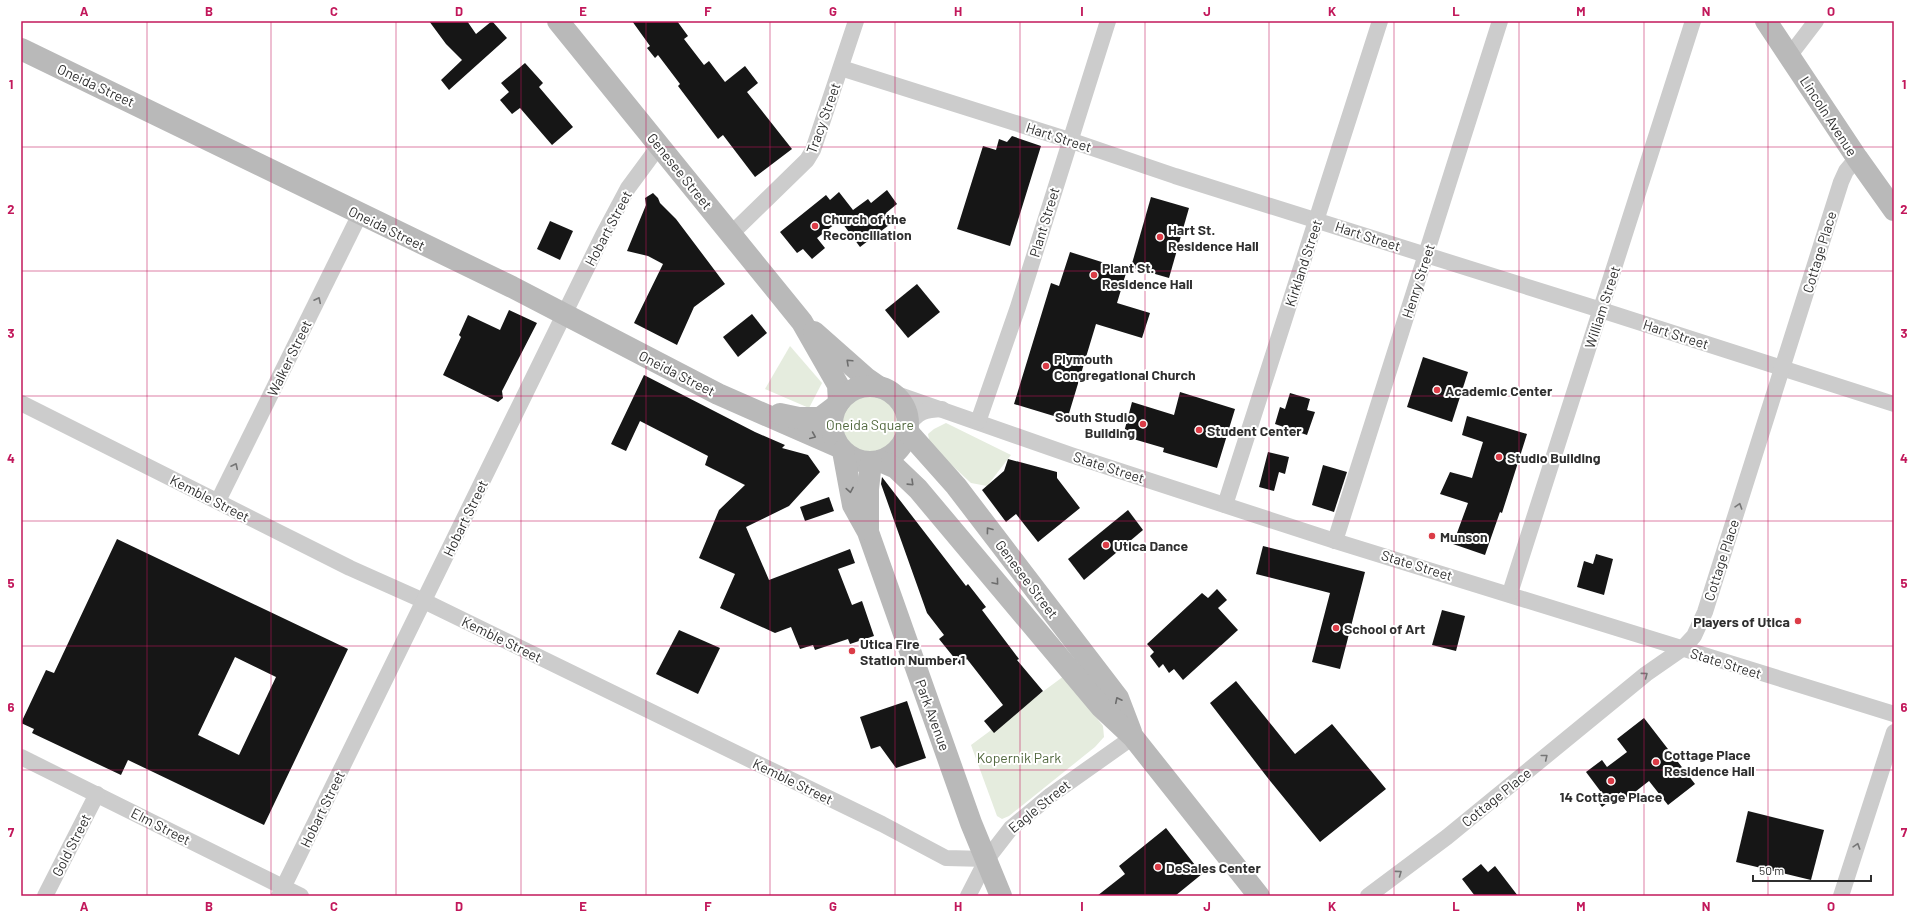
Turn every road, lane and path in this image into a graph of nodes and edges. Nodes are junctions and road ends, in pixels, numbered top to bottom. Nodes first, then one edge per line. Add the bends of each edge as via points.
1 (558, 21) edge
2 (856, 21) edge
3 (1108, 21) edge
4 (1380, 21) edge
5 (1500, 21) edge
6 (1693, 21) edge
7 (1766, 21) edge
8 (1816, 21) edge
9 (21, 49) edge
10 (1790, 56) junction
11 (841, 68) junction
12 (1069, 140) junction
13 (659, 146) junction
14 (1857, 158) junction
15 (1894, 210) edge
16 (360, 214) junction
17 (1317, 220) junction
18 (731, 234) junction
19 (1426, 255) junction
20 (1601, 310) junction
21 (565, 315) junction
22 (802, 322) junction
23 (1783, 369) junction
24 (885, 390) junction
25 (21, 403) edge
26 (838, 404) junction
27 (1894, 404) edge
28 (752, 409) junction
29 (943, 409) junction
30 (978, 422) junction
31 (908, 429) junction
32 (841, 449) junction
33 (875, 462) junction
34 (218, 501) junction
35 (1225, 505) junction
36 (868, 532) junction
37 (1336, 541) junction
38 (1510, 594) junction
39 (424, 601) junction
40 (1682, 649) junction
41 (1894, 714) edge
42 (1894, 732) edge
43 (1133, 737) junction
44 (21, 757) edge
45 (97, 794) junction
46 (987, 859) junction
47 (281, 892) edge
48 (45, 896) edge
49 (301, 896) edge
50 (968, 896) edge
51 (1001, 896) edge
52 (1259, 896) edge
53 (1368, 896) edge
54 (1841, 896) edge

1 - 13 street, Genesee Street
2 - 11 street, Tracy Street
3 - 12 street, Plant Street
4 - 17 street, Kirkland Street
5 - 19 street, Henry Street
6 - 20 street, William Street
7 - 10 street, Lincoln Avenue
8 - 10 street
9 - 16 street, Oneida Street
10 - 14 street, Lincoln Avenue
11 - 12 street, Hart Street
11 - 18 street, Tracy Street via 813,150 807,160
12 - 17 street, Hart Street
12 - 30 street, Plant Street via 1018,306
13 - 18 street, Genesee Street
13 - 21 street, Hobart Street via 628,188
14 - 15 street, Lincoln Avenue
14 - 23 street, Cottage Place via 1840,182
16 - 21 street, Oneida Street
34 -> 16 street, Walker Street
17 - 19 street, Hart Street
17 - 35 street, Kirkland Street
18 - 22 street, Genesee Street
19 - 20 street, Hart Street
19 - 37 street, Henry Street
20 - 23 street, Hart Street
20 - 38 street, William Street
21 - 28 street, Oneida Street
21 - 39 street, Hobart Street
24 -> 22 street, Genesee Street via 866,378
22 - 26 street, Genesee Street via 838,385
23 - 27 street, Hart Street
40 -> 23 street, Cottage Place via 1694,636 1705,612
24 - 26 street via 868,386 856,388
24 - 29 street, State Street
24 - 31 street via 900,401 906,413
25 - 34 street, Kemble Street
26 - 28 street, Oneida Street via 820,418 799,418
26 - 32 street via 832,416 832,427
28 -> 32 street, Oneida Street
29 - 30 street, State Street
29 - 31 street, State Street via 928,410 916,415
30 - 35 street, State Street
31 - 33 street via 898,450 890,457
43 -> 31 street, Genesee Street via 1118,698 956,486
32 - 33 street via 861,461
32 -> 36 street, Park Avenue via 853,505
33 - 36 street, Park Avenue via 868,489
33 -> 43 street, Genesee Street via 896,468 918,489 1101,707
34 - 39 street, Kemble Street via 350,568
35 - 37 street, State Street
36 - 46 street, Park Avenue via 971,823
37 - 38 street, State Street
38 - 40 street, State Street
39 - 46 street, Kemble Street via 946,858
39 - 47 street, Hobart Street
40 - 41 street, State Street
53 -> 40 street, Cottage Place via 1447,838 1646,674
54 -> 42 street
43 - 46 street, Eagle Street via 1051,795 1011,828
43 - 52 street, Genesee Street
44 - 45 street, Elm Street
45 - 47 street, Elm Street
45 - 48 street, Gold Street
46 - 50 street, Eagle Street
46 - 51 street, Park Avenue
47 - 49 street, Elm Street

